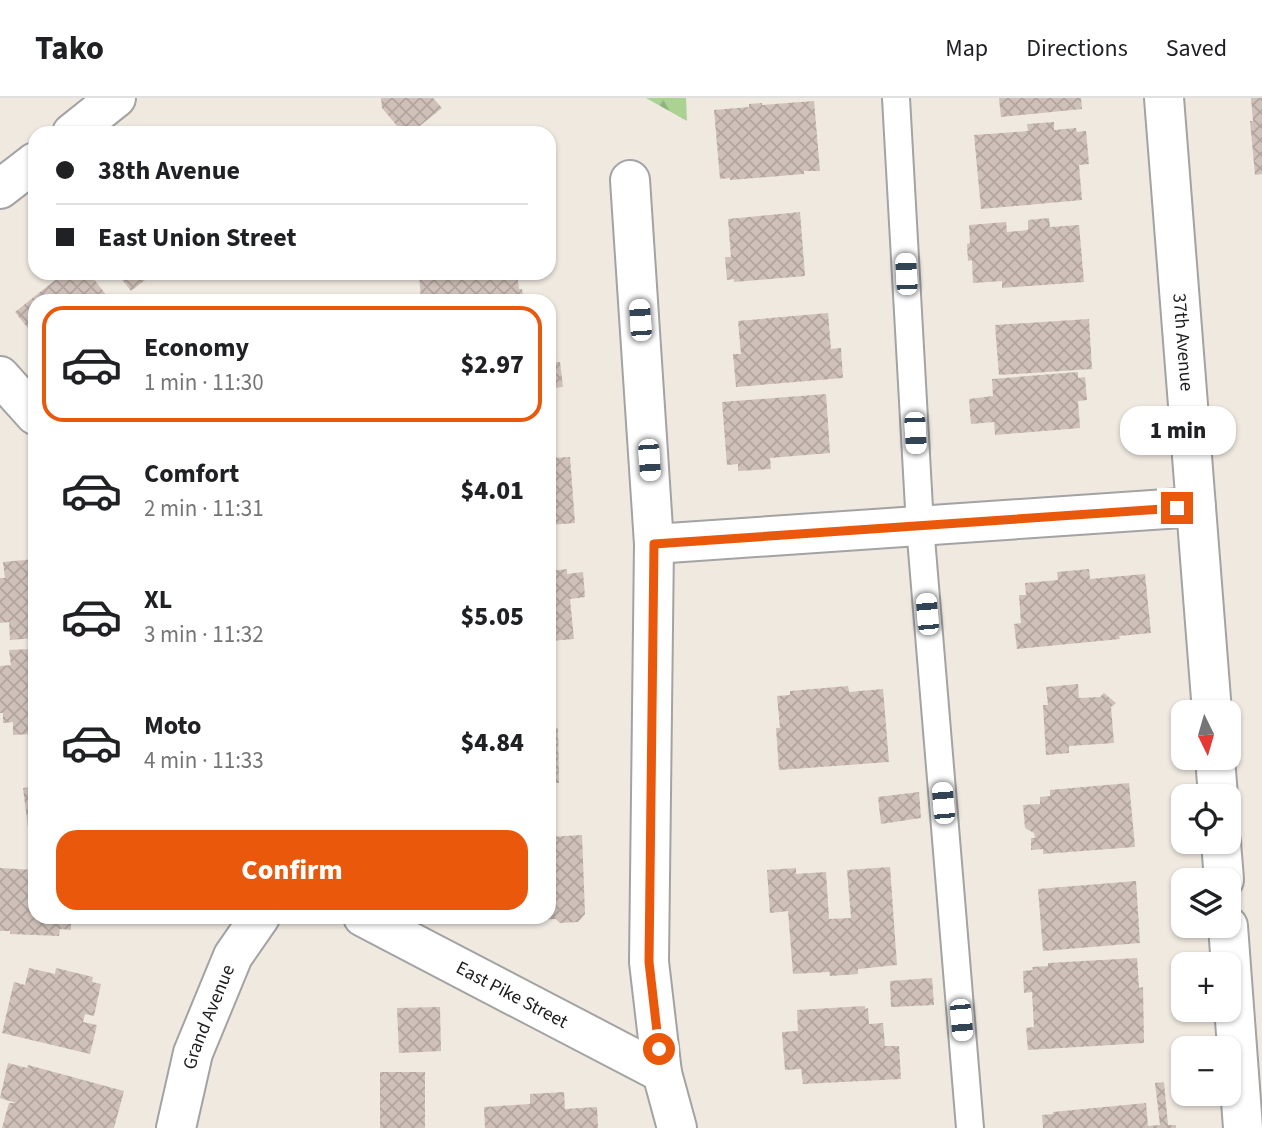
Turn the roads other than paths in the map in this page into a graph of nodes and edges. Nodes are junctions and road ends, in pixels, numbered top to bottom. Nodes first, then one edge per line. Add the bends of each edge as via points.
1 (116, 98) edge
2 (896, 98) edge
3 (1164, 98) edge
4 (81, 126) edge
5 (28, 167) edge
6 (630, 180) dead end
7 (0, 189) edge
8 (0, 376) edge
9 (28, 407) edge
10 (1196, 507) junction
11 (920, 526) junction
12 (654, 544) junction
13 (1211, 700) edge
14 (255, 924) edge
15 (376, 924) edge
16 (1229, 938) edge
17 (662, 1073) junction
18 (176, 1128) edge
19 (677, 1128) edge
20 (970, 1128) edge
21 (1243, 1128) edge

1 - 4 street
2 - 11 lane
3 - 10 street, 37th Avenue
5 - 7 street
6 - 12 street
8 - 9 street
10 - 11 street
10 - 13 street, 37th Avenue
11 - 12 street
11 - 20 lane
12 - 17 street via 649,962
14 - 18 street, Grand Avenue via 233,956 193,1053
15 - 17 street, East Pike Street
16 - 21 street
17 - 19 street

